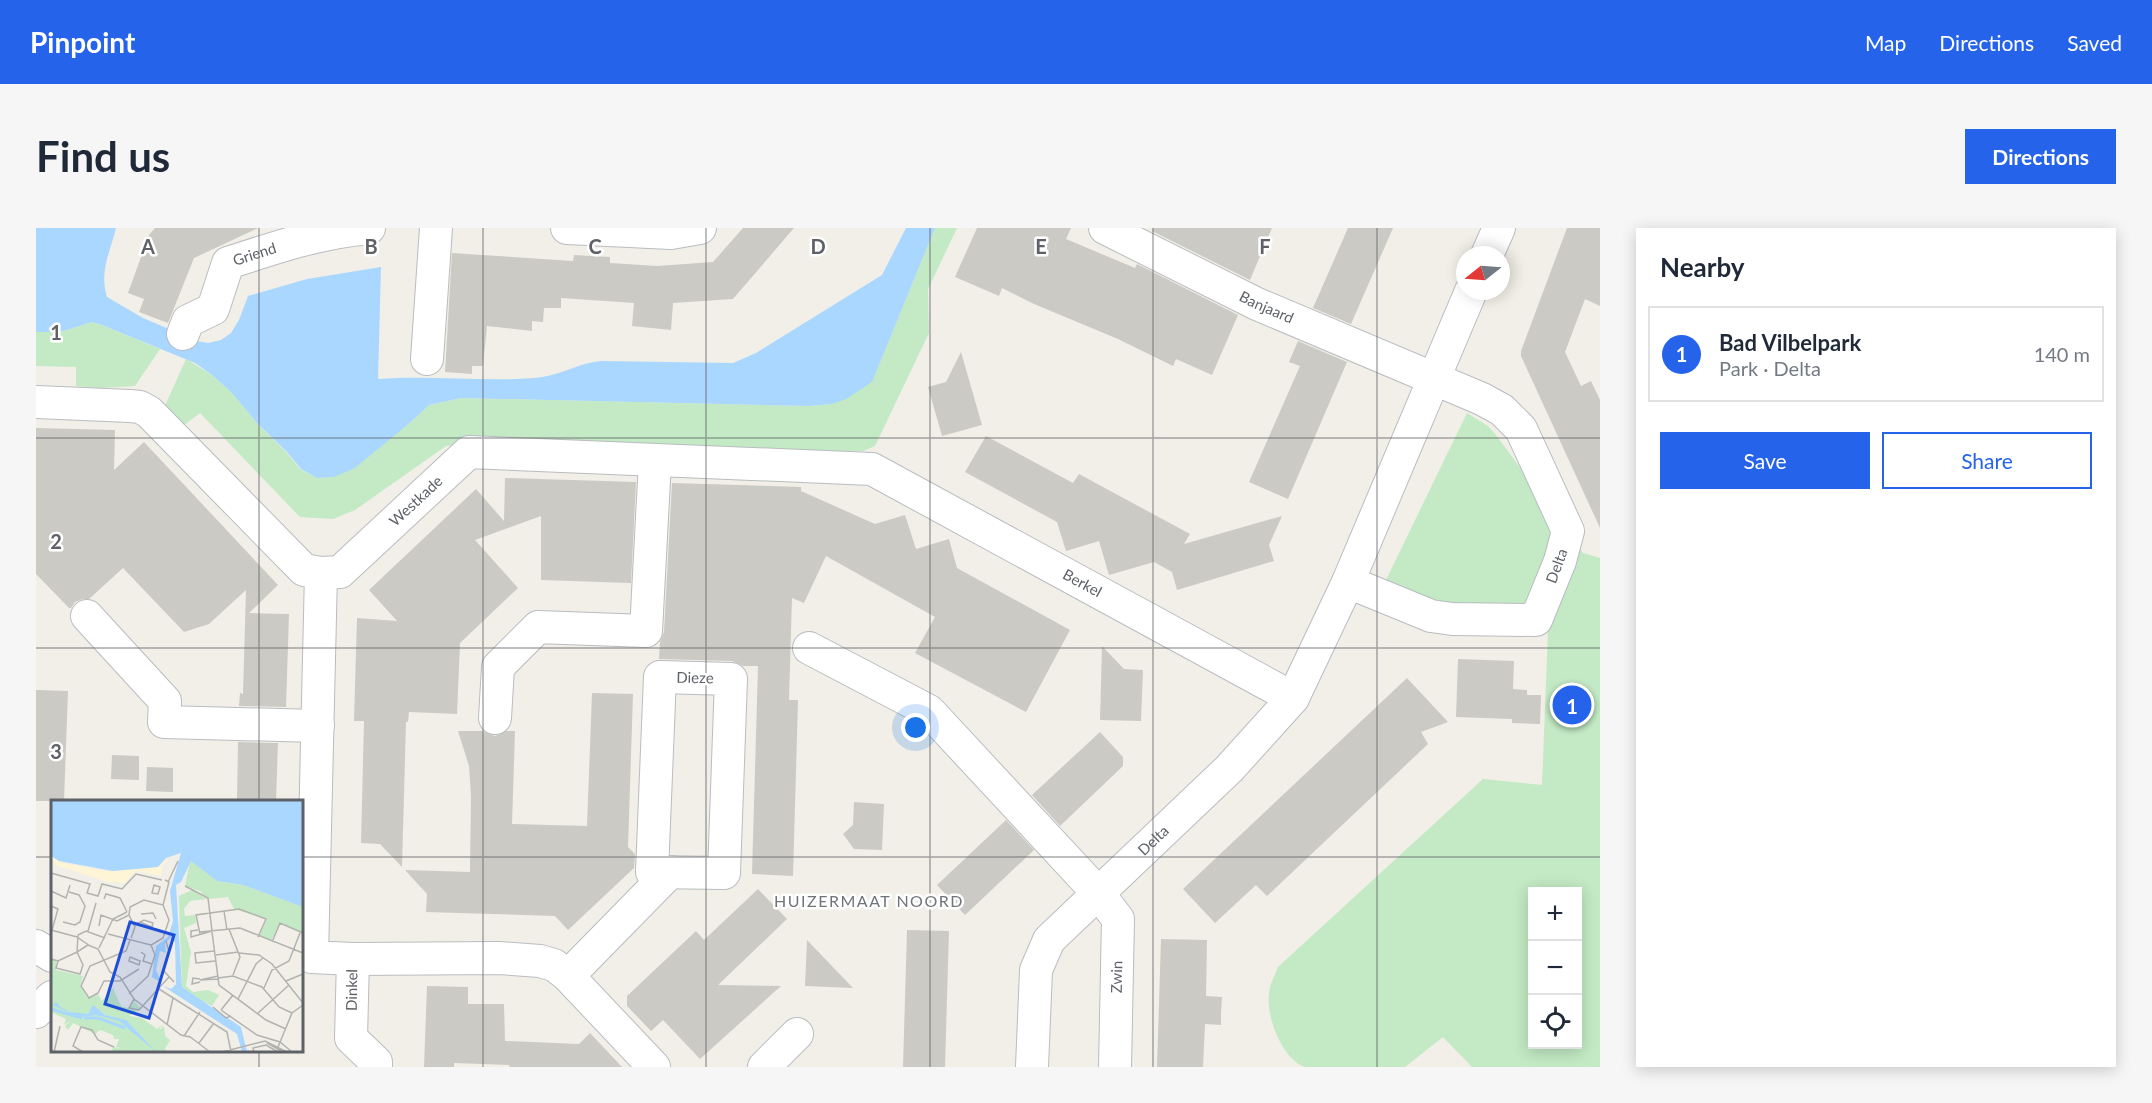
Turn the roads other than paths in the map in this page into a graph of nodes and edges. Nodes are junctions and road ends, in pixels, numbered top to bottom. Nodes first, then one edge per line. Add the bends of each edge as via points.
1 (369, 228) edge
2 (436, 228) edge
3 (567, 228) edge
4 (700, 228) edge
5 (1105, 228) edge
6 (1499, 228) edge
7 (1491, 246) edge
8 (1467, 300) edge
9 (183, 334) dead end
10 (427, 359) dead end
11 (1433, 379) junction
12 (36, 402) edge
13 (655, 461) junction
14 (872, 469) joint
15 (321, 573) junction
16 (1348, 582) junction
17 (87, 615) dead end
18 (809, 648) dead end
19 (1293, 698) junction
20 (495, 718) dead end
21 (318, 726) junction
22 (670, 872) junction
23 (1098, 893) junction
24 (36, 946) edge
25 (51, 955) edge
26 (353, 959) junction
27 (307, 960) edge
28 (568, 976) junction
29 (51, 998) edge
30 (36, 1012) edge
31 (797, 1034) dead end
32 (376, 1067) edge
33 (654, 1067) edge
34 (764, 1067) edge
35 (1032, 1067) edge
36 (1115, 1067) edge

1 - 9 street, Griend via 344,230 228,263 213,309 188,321
2 - 10 street
3 - 4 street via 671,233
5 - 11 street, Banjaard via 1257,304
6 - 7 street
8 - 11 street, Delta
11 - 16 street, Delta
11 - 16 street, Delta via 1502,410 1521,429 1568,531 1536,620 1431,616
12 - 15 street via 130,406 149,412 304,570
13 - 14 street, Westkade
13 - 15 street, Westkade via 469,452 340,572
13 - 20 street via 646,631 538,627 498,667
14 - 19 street, Berkel
15 - 21 street, Dinkel
16 - 19 street, Delta
17 - 21 street via 165,701 164,722
18 - 23 street via 929,711
19 - 23 street, Delta via 1229,769
21 - 27 street, Dinkel
22 - 22 street, Dieze via 652,872 660,678 731,679 724,873
22 - 28 street
23 - 35 street, Delta via 1049,940 1036,970
23 - 36 street, Zwin via 1118,919
24 - 25 street
26 - 27 street, Dinkel
26 - 28 street via 540,961 554,965
26 - 32 street, Dinkel via 351,1038 376,1062
28 - 33 street
29 - 30 street
31 - 34 street

